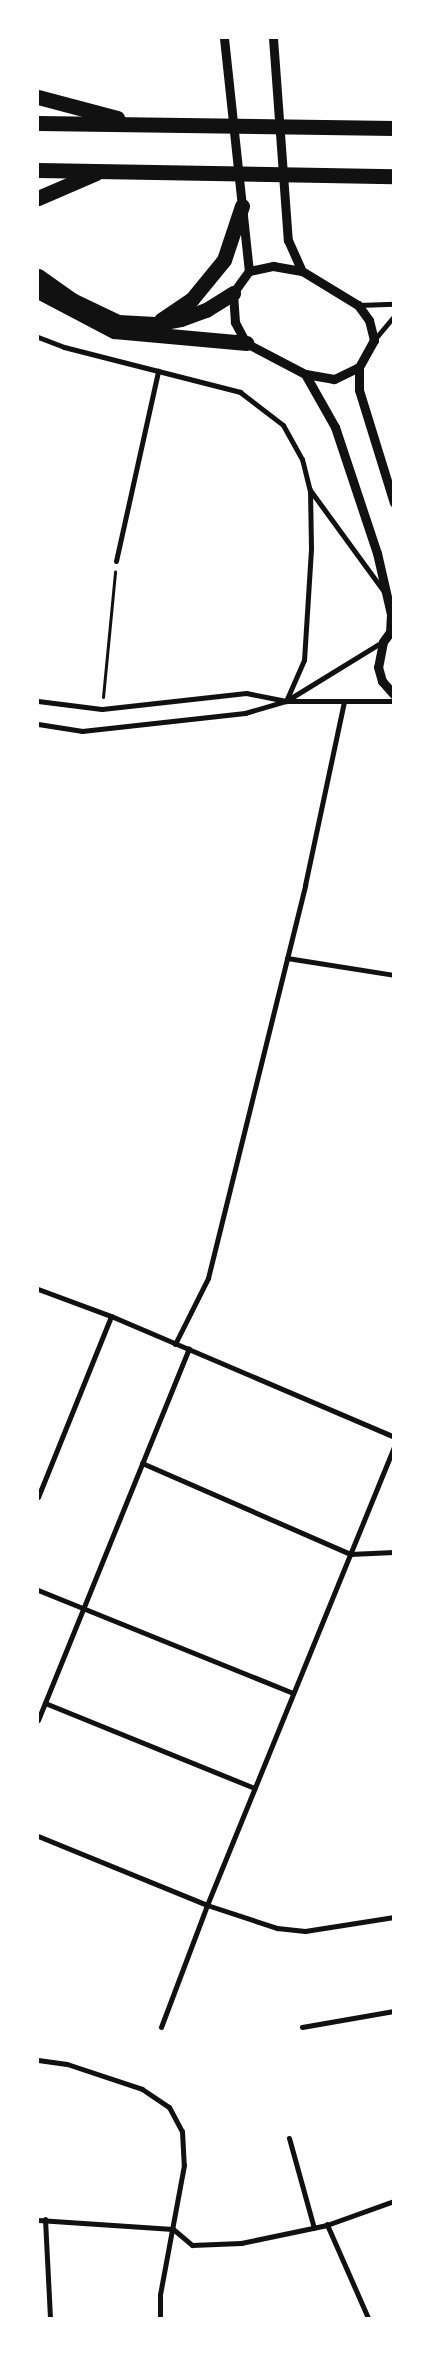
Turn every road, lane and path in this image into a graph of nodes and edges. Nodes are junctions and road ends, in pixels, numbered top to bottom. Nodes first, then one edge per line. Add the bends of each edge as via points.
1 (224, 38) edge
2 (272, 38) edge
3 (38, 97) edge
4 (38, 123) edge
5 (137, 124) junction
6 (394, 128) edge
7 (38, 170) edge
8 (100, 171) junction
9 (394, 176) edge
10 (38, 198) edge
11 (242, 206) junction
12 (302, 271) junction
13 (249, 272) junction
14 (38, 276) edge
15 (38, 291) edge
16 (233, 293) junction
17 (394, 304) edge
18 (358, 305) junction
19 (394, 316) edge
20 (155, 324) junction
21 (38, 337) edge
22 (374, 340) junction
23 (246, 343) junction
24 (359, 367) junction
25 (158, 371) junction
26 (305, 374) junction
27 (310, 490) junction
28 (394, 503) edge
29 (116, 561) joint
30 (387, 594) junction
31 (392, 629) edge
32 (383, 642) junction
33 (394, 695) edge
34 (38, 700) edge
35 (286, 700) junction
36 (344, 701) junction
37 (394, 701) edge
38 (102, 709) junction
39 (38, 724) edge
40 (287, 958) junction
41 (394, 975) edge
42 (38, 1290) edge
43 (111, 1316) junction
44 (175, 1344) junction
45 (189, 1348) junction
46 (394, 1438) edge
47 (394, 1447) edge
48 (142, 1463) junction
49 (38, 1497) edge
50 (394, 1552) edge
51 (350, 1554) junction
52 (38, 1590) edge
53 (83, 1608) junction
54 (293, 1693) junction
55 (45, 1703) junction
56 (38, 1720) edge
57 (254, 1788) junction
58 (38, 1836) edge
59 (208, 1905) junction
60 (394, 1917) edge
61 (394, 2011) edge
62 (162, 2027) dead end
63 (302, 2027) dead end
64 (38, 2060) edge
65 (289, 2138) dead end
66 (394, 2201) edge
67 (46, 2219) junction
68 (38, 2220) edge
69 (327, 2225) junction
70 (314, 2228) junction
71 (173, 2229) junction
72 (50, 2318) edge
73 (160, 2318) edge
74 (368, 2318) edge

1 - 11 street
2 - 12 street via 288,240
3 - 5 highway
4 - 5 highway
5 - 6 highway
7 - 8 highway
8 - 9 highway
8 - 10 highway
11 - 13 street
11 - 20 highway via 224,260 192,299
12 - 13 street via 273,266
12 - 18 street
13 - 16 street
14 - 20 highway via 72,300 118,322
15 - 23 highway via 114,331
16 - 20 highway via 206,310
16 - 23 street via 235,322
17 - 18 street
18 - 22 street via 368,320
19 - 22 street
21 - 25 street
22 - 24 street
23 - 26 street
24 - 26 street via 334,379
24 - 28 street via 359,390
25 - 27 street via 240,392 283,425 302,459
25 - 29 street
26 - 30 street via 335,427 378,553
27 - 30 street
27 - 35 street via 311,550 304,660
29 - 38 path
30 - 31 street
31 - 32 street
32 - 33 street via 378,667 382,681
32 - 35 street
34 - 38 street
35 - 36 street
35 - 38 street via 246,693
35 - 39 street via 245,713 82,731
36 - 37 street
36 - 40 street
40 - 41 street
40 - 44 street via 208,1278
42 - 43 street
43 - 44 street
43 - 49 street
44 - 45 street
45 - 46 street
45 - 48 street
47 - 51 street
48 - 51 street
48 - 53 street
50 - 51 street
51 - 54 street
52 - 53 street
53 - 54 street
53 - 55 street
54 - 57 street
55 - 56 street
55 - 57 street
57 - 59 street
58 - 59 street
59 - 60 street via 277,1928 305,1931
59 - 62 street
61 - 63 street
64 - 71 street via 67,2064 142,2088 169,2106 182,2131 184,2165
65 - 70 street
66 - 69 street
67 - 68 street
67 - 71 street
67 - 72 street
69 - 70 street
69 - 74 street
70 - 71 street via 241,2243 192,2245
71 - 73 street via 160,2295

